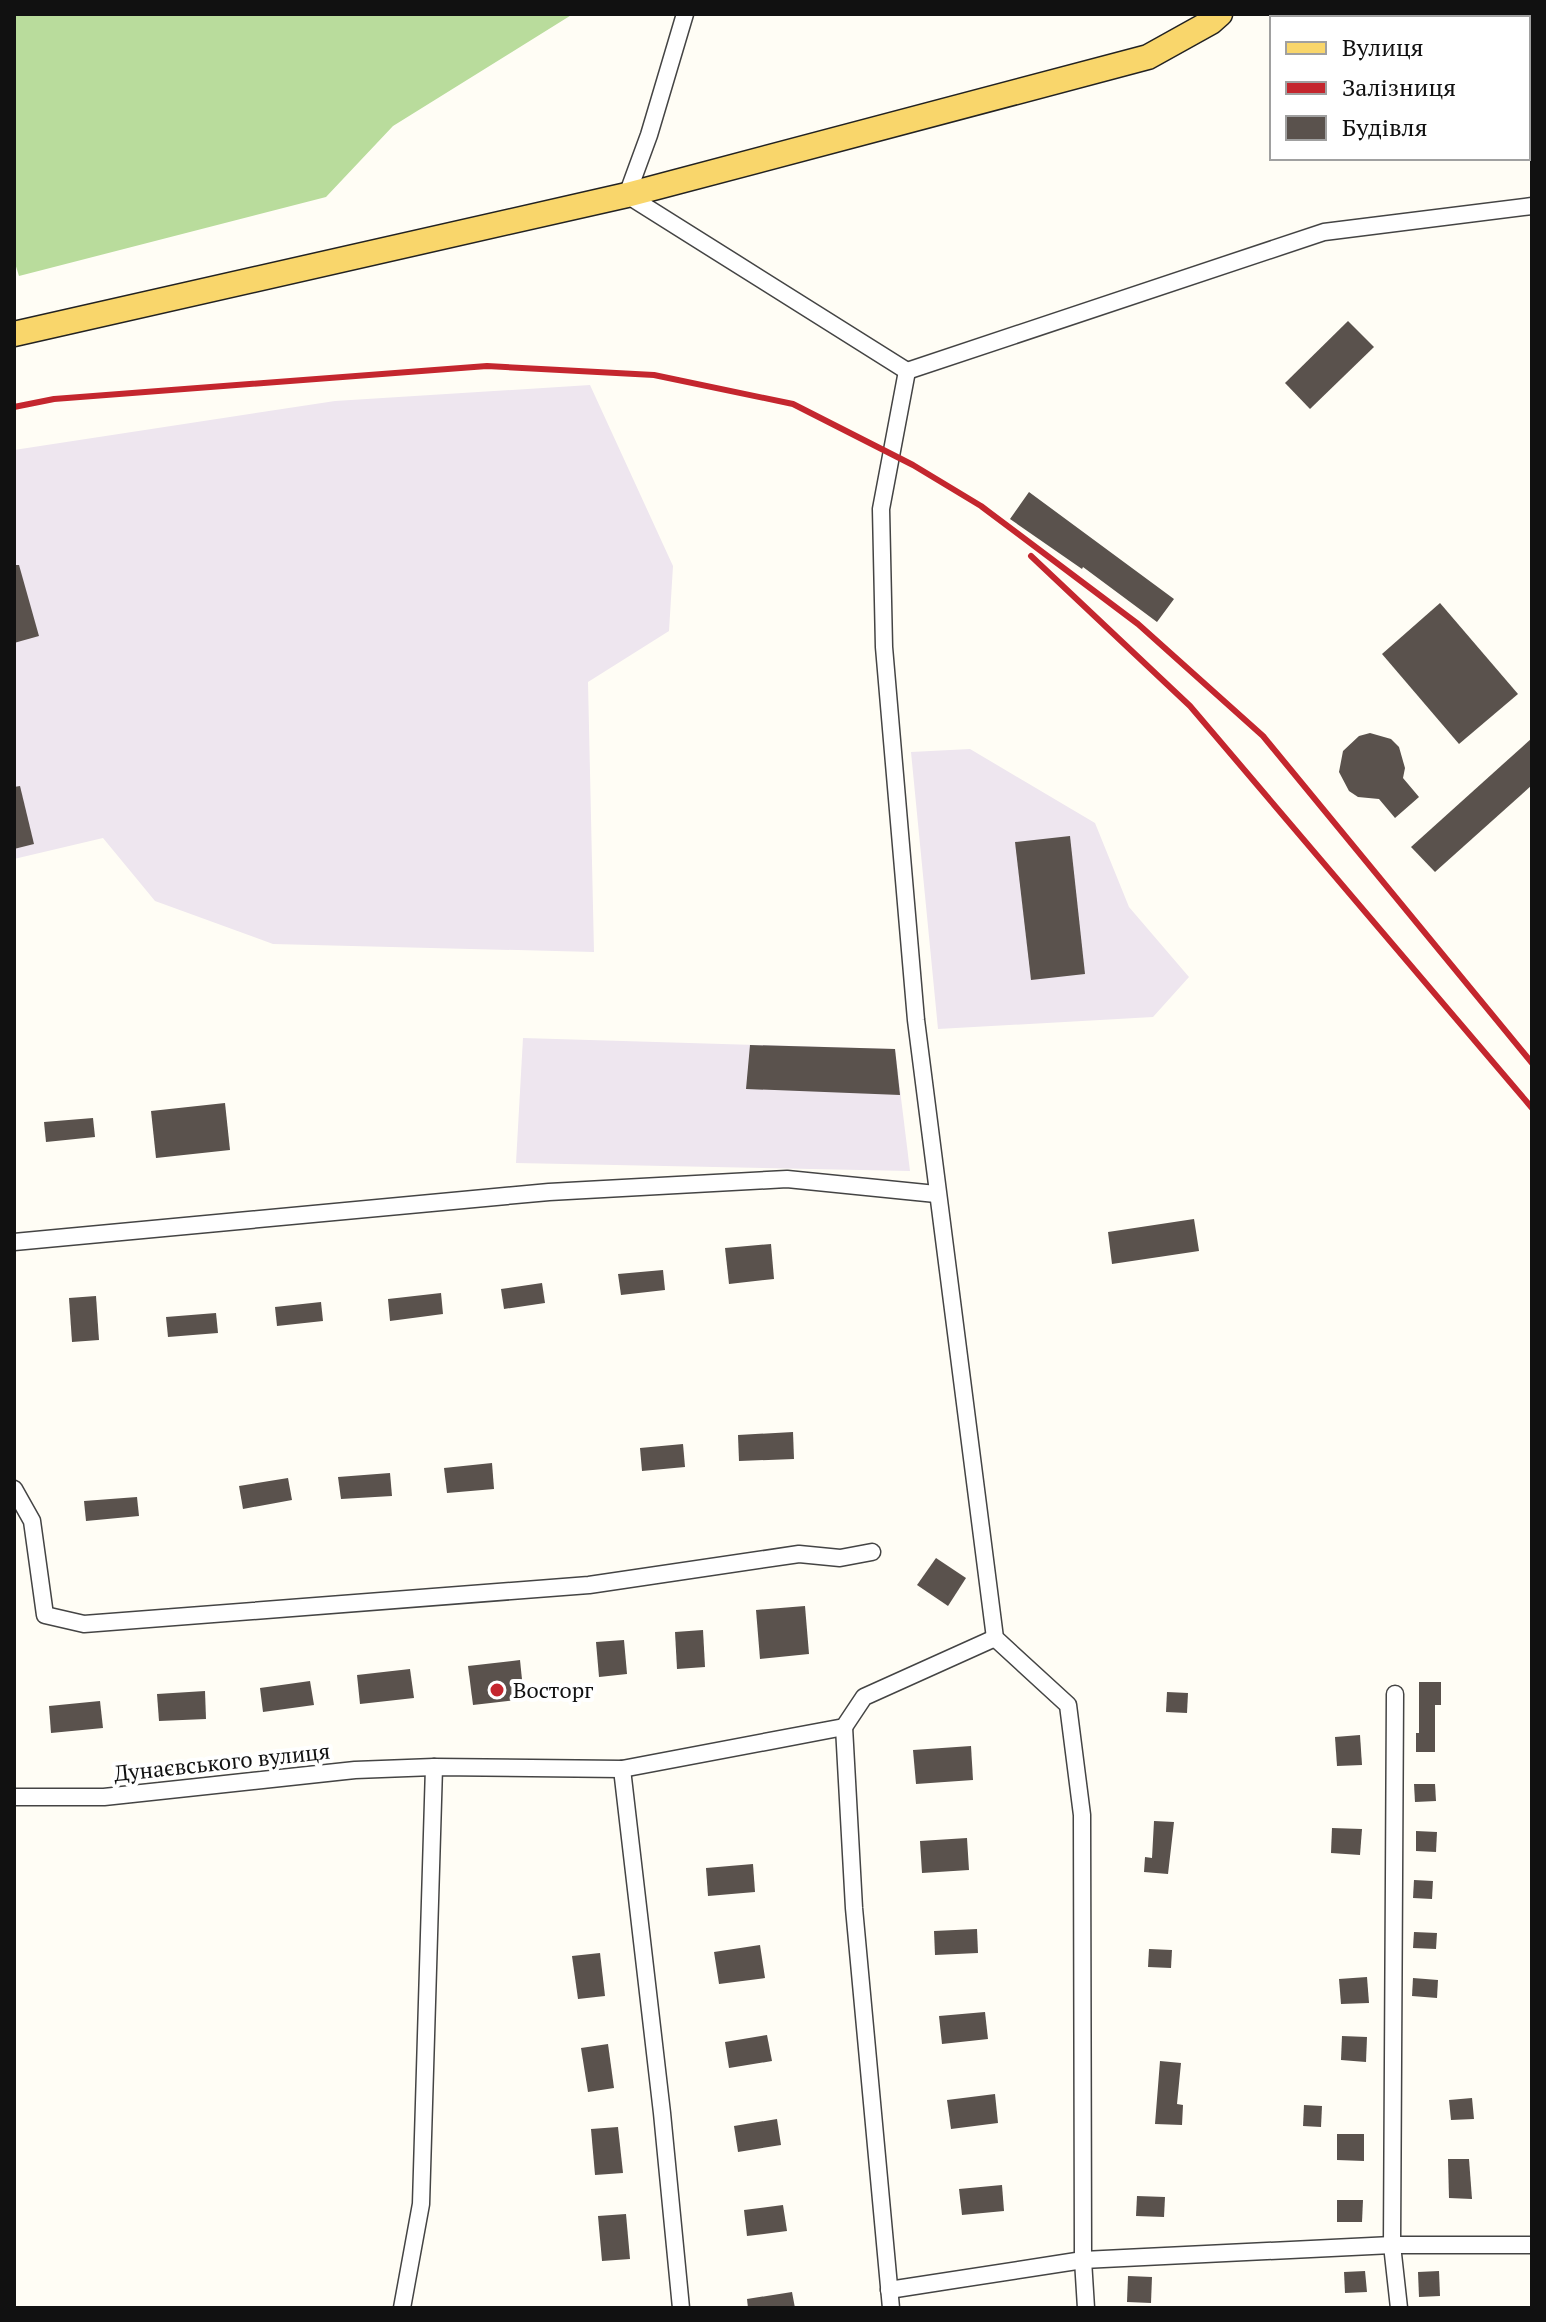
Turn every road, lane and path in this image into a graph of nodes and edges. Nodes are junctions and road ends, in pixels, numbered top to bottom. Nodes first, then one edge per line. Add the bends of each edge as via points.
1 (685, 14) edge
2 (1220, 14) edge
3 (627, 195) junction
4 (1532, 206) edge
5 (14, 334) edge
6 (907, 371) junction
7 (936, 1194) junction
8 (14, 1242) edge
9 (14, 1489) edge
10 (872, 1552) dead end
11 (995, 1638) junction
12 (1395, 1694) dead end
13 (844, 1727) junction
14 (434, 1767) junction
15 (622, 1769) junction
16 (14, 1797) edge
17 (1392, 2245) junction
18 (1532, 2245) edge
19 (1083, 2260) junction
20 (889, 2290) junction
21 (402, 2308) edge
22 (681, 2308) edge
23 (891, 2308) edge
24 (1086, 2308) edge
25 (1399, 2308) edge

1 - 3 street
2 - 3 main road via 1148,57
3 - 5 main road
3 - 6 street
4 - 6 street via 1324,232
6 - 7 street via 881,509 884,647
7 - 8 street via 787,1179 549,1192
7 - 11 street
9 - 10 street via 32,1521 45,1615 84,1624 589,1585 799,1554 840,1558
11 - 13 street via 864,1697
11 - 19 street via 1068,1705 1082,1815
12 - 17 street
13 - 15 street, Дунаєвського вулиця
13 - 20 street via 854,1908
14 - 15 street, Дунаєвського вулиця
14 - 16 street, Дунаєвського вулиця via 355,1770 104,1797
14 - 21 street via 421,2204
15 - 22 street
17 - 18 street
17 - 19 street
17 - 25 street
19 - 20 street
19 - 24 street
20 - 23 street

